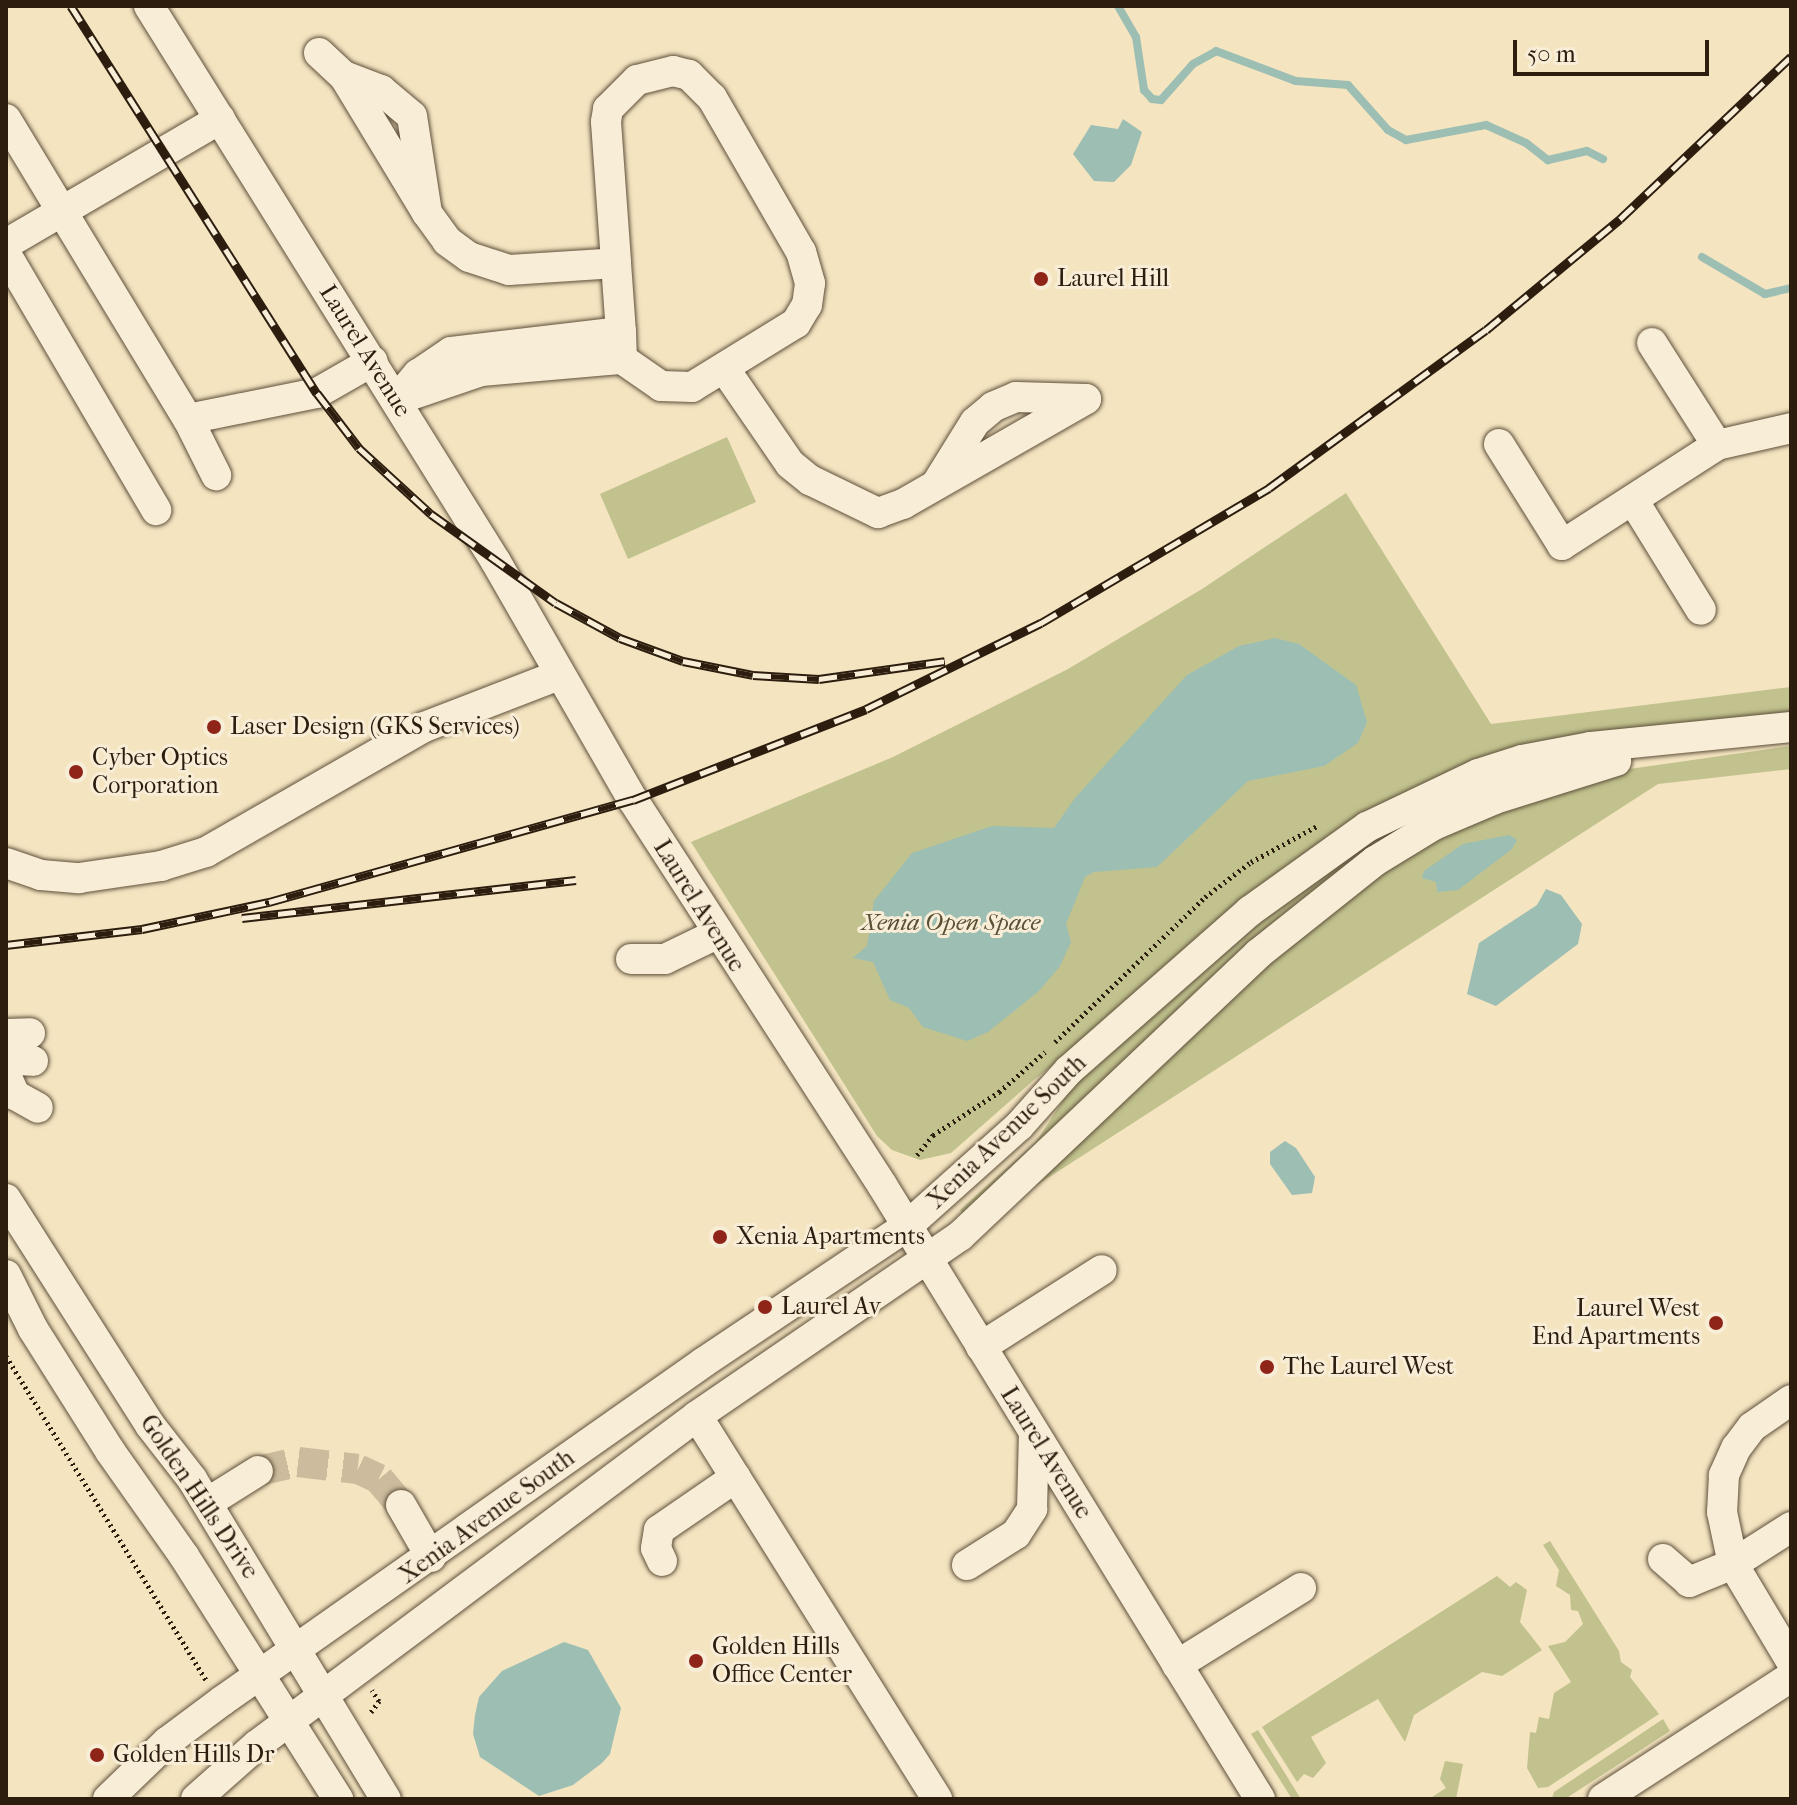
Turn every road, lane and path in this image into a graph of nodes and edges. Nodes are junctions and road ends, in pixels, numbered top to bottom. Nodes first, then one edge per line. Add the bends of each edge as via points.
1 (149, 6) edge
2 (319, 53) dead end
3 (6, 119) edge
4 (220, 119) junction
5 (62, 213) junction
6 (6, 244) edge
7 (6, 254) edge
8 (616, 263) junction
9 (1652, 343) dead end
10 (622, 345) junction
11 (373, 361) junction
12 (724, 368) junction
13 (1096, 399) dead end
14 (396, 400) junction
15 (188, 419) junction
16 (1791, 428) edge
17 (1499, 444) dead end
18 (1717, 445) junction
19 (216, 475) dead end
20 (1633, 500) junction
21 (156, 510) dead end
22 (1701, 610) dead end
23 (559, 675) junction
24 (1791, 727) edge
25 (1759, 731) junction
26 (6, 863) edge
27 (717, 934) junction
28 (632, 967) dead end
29 (6, 1075) edge
30 (38, 1108) dead end
31 (6, 1199) edge
32 (906, 1227) junction
33 (927, 1262) junction
34 (1102, 1270) dead end
35 (6, 1275) edge
36 (981, 1347) junction
37 (6, 1356) edge
38 (1791, 1400) edge
39 (697, 1416) junction
40 (1034, 1434) junction
41 (258, 1471) tunnel mouth
42 (736, 1477) junction
43 (207, 1503) junction
44 (401, 1505) tunnel mouth
45 (1791, 1527) edge
46 (431, 1557) junction
47 (1663, 1559) dead end
48 (662, 1561) dead end
49 (1733, 1564) junction
50 (967, 1565) dead end
51 (1301, 1588) dead end
52 (298, 1651) junction
53 (1791, 1661) edge
54 (1177, 1665) junction
55 (260, 1676) junction
56 (1791, 1677) edge
57 (210, 1685) dead end
58 (372, 1689) dead end
59 (323, 1695) junction
60 (371, 1712) dead end
61 (289, 1721) junction
62 (108, 1799) edge
63 (196, 1799) edge
64 (338, 1799) edge
65 (386, 1799) edge
66 (937, 1799) edge
67 (1260, 1799) edge
68 (1603, 1799) edge

1 - 4 street, Laurel Avenue
2 - 8 street via 344,76 381,90 412,116 427,213 447,241 487,267 509,270
3 - 5 street
4 - 5 street
4 - 11 street, Laurel Avenue
5 - 6 street
5 - 15 street
7 - 21 street
8 - 10 street
8 - 12 street via 608,109 637,80 673,71 689,75 712,98 808,267 807,305 796,323
9 - 18 street
10 - 12 street via 645,378 677,390
10 - 14 street via 451,352 418,374
11 - 14 street, Laurel Avenue
11 - 15 street via 317,393
12 - 13 street via 790,464 823,487 878,513
14 - 23 street, Laurel Avenue
15 - 19 street
16 - 18 street
17 - 20 street via 1562,545
18 - 20 street
20 - 22 street
23 - 26 street via 424,727 206,852 116,876 41,875
23 - 27 street, Laurel Avenue
24 - 25 street, Xenia Avenue South
25 - 32 street, Xenia Avenue South via 1591,747 1522,760 1478,774 1367,827 1250,911 1069,1070 1019,1126
25 - 33 street, Xenia Avenue South via 1589,767 1434,825 1375,861 1258,954
27 - 28 street via 665,959
27 - 32 street, Laurel Avenue
29 - 30 street via 15,1095
31 - 43 street, Golden Hills Drive via 150,1425
32 - 33 street, Laurel Avenue
32 - 46 street, Xenia Avenue South via 704,1362
33 - 36 street, Laurel Avenue
33 - 39 street, Xenia Avenue South
34 - 36 street
35 - 55 street, Golden Hills Drive via 33,1329 110,1451 159,1517
36 - 40 street, Laurel Avenue
37 - 57 path
38 - 49 street via 1752,1427 1724,1475 1722,1512
39 - 42 street
39 - 59 street, Xenia Avenue South
40 - 50 street via 1032,1509 1016,1534
40 - 54 street, Laurel Avenue
41 - 43 street
42 - 48 street via 659,1530 656,1548
42 - 66 street
43 - 52 street, Golden Hills Drive
44 - 46 street
45 - 49 street
46 - 52 street, Xenia Avenue South
47 - 49 street via 1689,1582
49 - 53 street
51 - 54 street
52 - 55 street, Xenia Avenue South
52 - 59 street, Golden Hills Drive
54 - 67 street, Laurel Avenue
55 - 61 street, Golden Hills Drive
55 - 62 street, Xenia Avenue South via 167,1742
56 - 68 street
58 - 60 path via 379,1701
59 - 61 street, Xenia Avenue South
59 - 65 street, Golden Hills Drive
61 - 63 street, Xenia Avenue South
61 - 64 street, Golden Hills Drive

